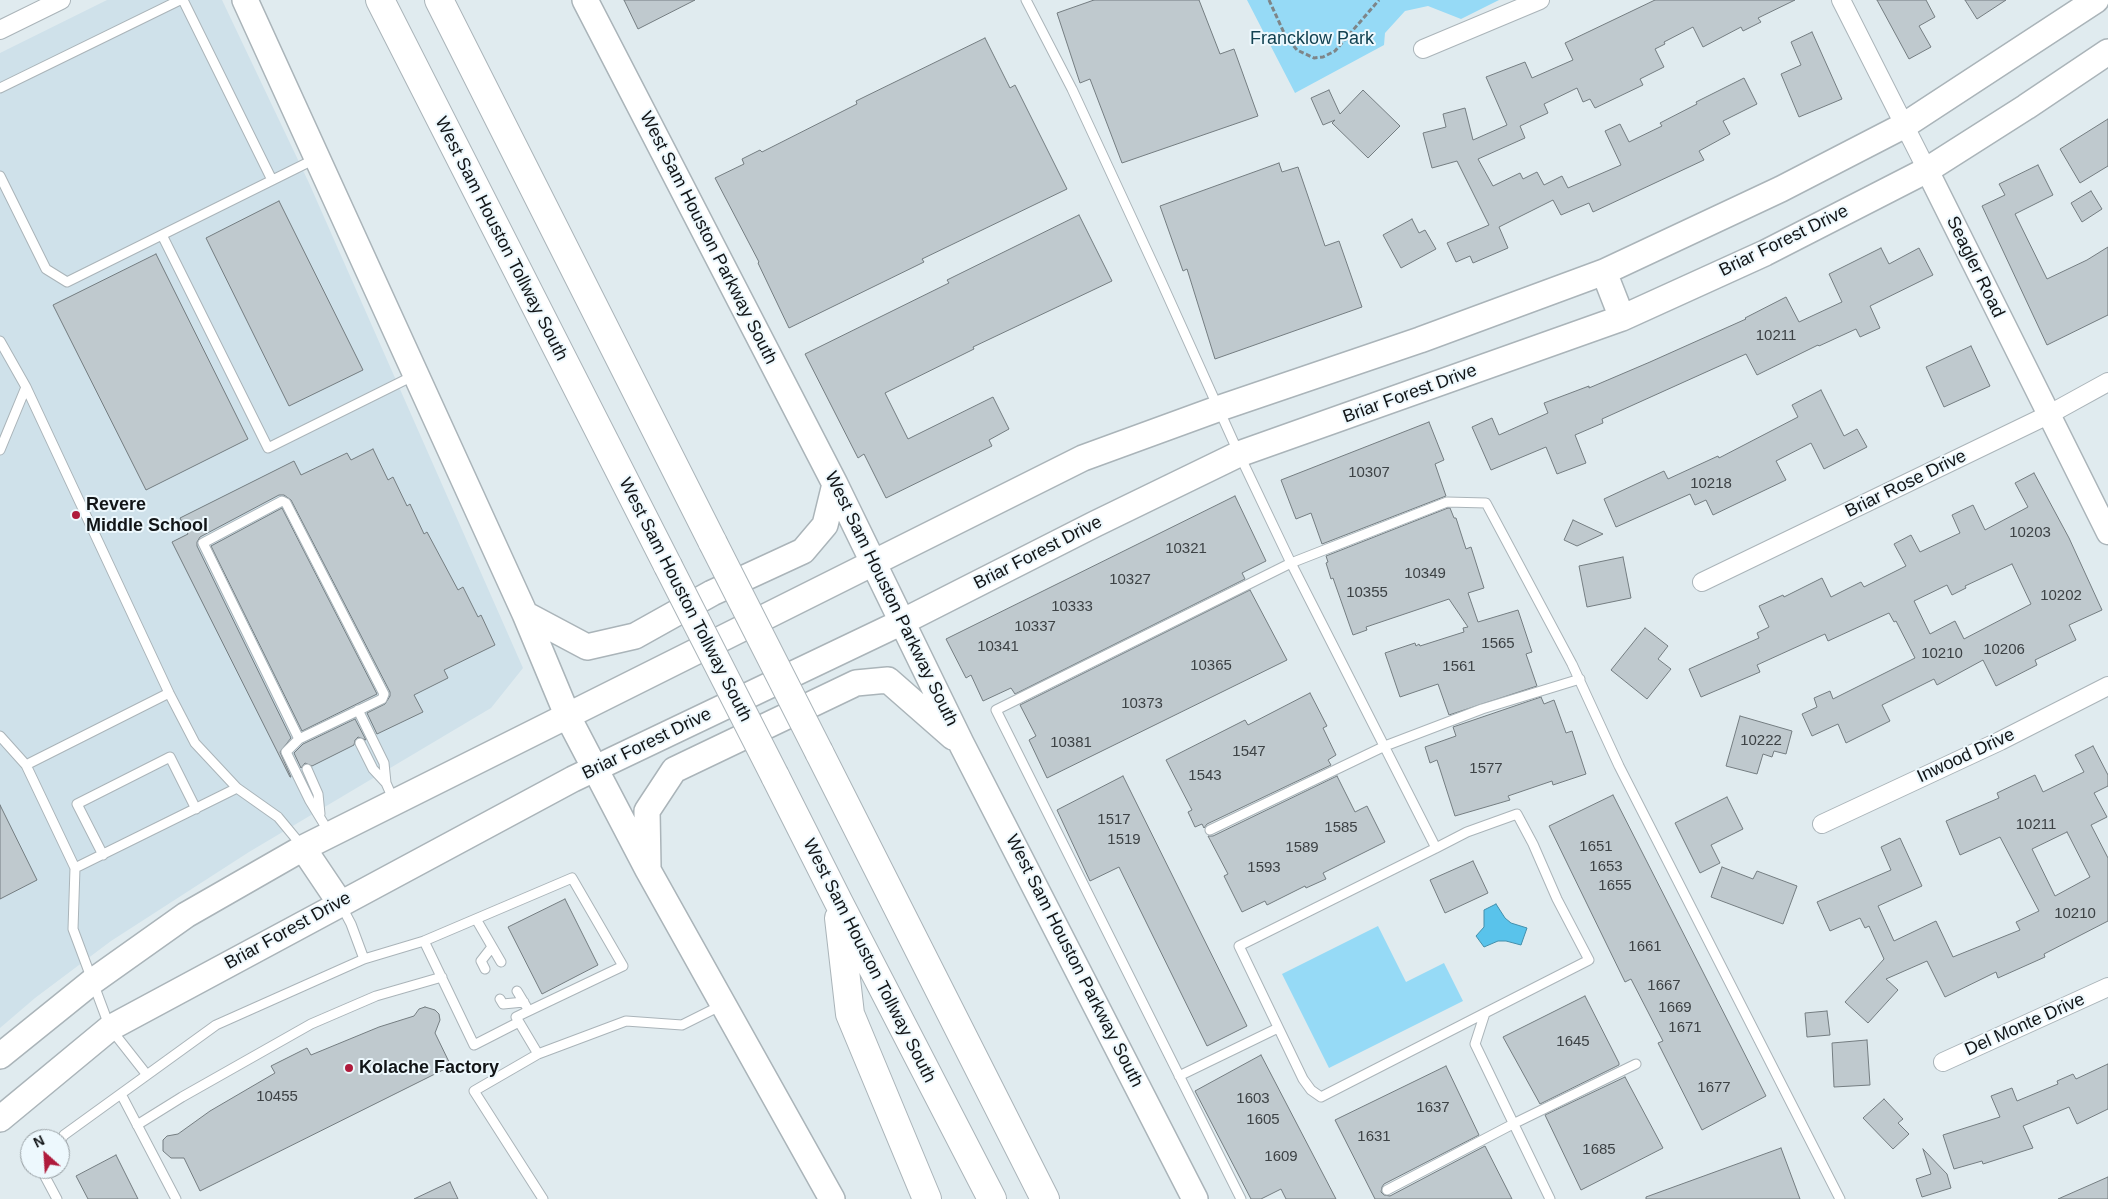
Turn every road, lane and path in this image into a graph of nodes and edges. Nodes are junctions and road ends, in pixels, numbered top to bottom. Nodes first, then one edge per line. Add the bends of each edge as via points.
1 (61, 0) edge
2 (182, 0) edge
3 (245, 0) edge
4 (380, 0) edge
5 (439, 0) edge
6 (585, 0) edge
7 (1026, 0) edge
8 (1269, 0) edge
9 (1378, 0) edge
10 (1540, 0) edge
11 (1841, 0) edge
12 (2096, 0) edge
13 (42, 4) edge
14 (0, 30) edge
15 (1423, 49) dead end
16 (2108, 52) edge
17 (0, 88) edge
18 (1905, 125) junction
19 (317, 158) junction
20 (1927, 170) junction
21 (0, 176) edge
22 (272, 180) junction
23 (162, 234) junction
24 (1604, 272) junction
25 (1622, 318) junction
26 (0, 341) edge
27 (416, 374) junction
28 (2108, 382) edge
29 (26, 387) junction
30 (1220, 408) junction
31 (2048, 415) junction
32 (0, 450) edge
33 (1240, 454) junction
34 (835, 484) junction
35 (2108, 533) edge
36 (1291, 563) junction
37 (874, 564) junction
38 (1702, 582) dead end
39 (525, 614) junction
40 (902, 622) junction
41 (1580, 679) junction
42 (2108, 686) edge
43 (169, 693) junction
44 (358, 710) junction
45 (568, 717) junction
46 (0, 736) edge
47 (299, 739) junction
48 (360, 743) dead end
49 (961, 743) junction
50 (1385, 746) junction
51 (26, 765) junction
52 (307, 769) dead end
53 (594, 769) junction
54 (237, 788) junction
55 (391, 793) junction
56 (196, 808) junction
57 (1822, 824) dead end
58 (325, 825) junction
59 (1210, 830) dead end
60 (303, 848) junction
61 (1436, 848) junction
62 (103, 855) junction
63 (75, 868) junction
64 (648, 870) junction
65 (838, 902) junction
66 (340, 903) junction
67 (476, 919) junction
68 (424, 941) junction
69 (492, 947) junction
70 (364, 959) junction
71 (501, 962) dead end
72 (485, 969) dead end
73 (442, 977) junction
74 (93, 981) junction
75 (2108, 988) edge
76 (517, 991) dead end
77 (500, 999) dead end
78 (524, 1002) junction
79 (723, 1005) junction
80 (529, 1011) junction
81 (1485, 1013) junction
82 (519, 1022) junction
83 (110, 1028) junction
84 (1278, 1028) junction
85 (538, 1054) junction
86 (0, 1056) edge
87 (1943, 1062) dead end
88 (1636, 1064) dead end
89 (147, 1075) junction
90 (1179, 1076) junction
91 (121, 1094) junction
92 (0, 1119) edge
93 (1513, 1124) junction
94 (137, 1125) junction
95 (70, 1130) edge
96 (46, 1179) edge
97 (1387, 1190) dead end
98 (57, 1199) edge
99 (176, 1199) edge
100 (543, 1199) edge
101 (832, 1199) edge
102 (927, 1199) edge
103 (992, 1199) edge
104 (1045, 1199) edge
105 (1195, 1199) edge
106 (1241, 1199) edge
107 (1550, 1199) edge
108 (1840, 1199) edge

1 - 13 street
2 - 17 lane
2 - 22 lane
3 - 19 main road
4 - 65 highway, West Sam Houston Tollway South, bridge
5 - 104 highway, bridge
6 - 34 main road, West Sam Houston Parkway South
7 - 30 lane via 1072,89
8 - 9 path via 1284,35 1297,50 1314,58 1335,52
10 - 15 street
11 - 18 street, Seagler Road
12 - 18 main road
13 - 14 street
16 - 20 main road, Briar Forest Drive
18 - 20 street, Seagler Road
18 - 24 main road via 1781,189
19 - 22 lane
19 - 27 main road
20 - 25 main road, Briar Forest Drive via 1765,252
20 - 31 street, Seagler Road
21 - 23 lane via 46,269 67,282
22 - 23 lane
23 - 27 lane via 268,448
24 - 25 main road
24 - 30 main road via 1420,340
25 - 33 main road, Briar Forest Drive
26 - 29 lane
27 - 39 main road
28 - 31 street, Briar Rose Drive
29 - 32 lane
29 - 43 lane
30 - 33 lane
30 - 37 main road via 1083,458
31 - 35 street, Seagler Road
31 - 38 street, Briar Rose Drive
33 - 36 lane
33 - 40 main road, Briar Forest Drive
34 - 37 main road, West Sam Houston Parkway South
34 - 39 main road via 825,525 803,551 712,593 634,636 587,647
36 - 41 lane via 1447,502 1486,503
36 - 50 lane
36 - 90 lane via 996,710
37 - 40 main road, West Sam Houston Parkway South
37 - 45 main road
39 - 45 main road
40 - 49 main road, West Sam Houston Parkway South
40 - 53 main road, Briar Forest Drive
41 - 50 lane via 1482,710
41 - 108 lane via 1619,766
42 - 57 street, Inwood Drive via 2000,741
43 - 51 lane
43 - 54 lane via 195,743
44 - 47 lane
44 - 47 lane via 384,696 282,500 205,541 204,546
44 - 55 lane via 384,763
45 - 53 main road
45 - 55 main road
46 - 51 lane
47 - 58 lane via 287,749 286,754
48 - 55 lane via 373,769
49 - 64 main road via 888,680 856,683 674,770 647,811
49 - 105 main road, West Sam Houston Parkway South
50 - 59 lane
50 - 61 lane
51 - 63 lane
52 - 58 lane via 318,794
53 - 64 main road
53 - 66 main road, Briar Forest Drive
54 - 56 lane
54 - 60 lane via 278,817
55 - 58 main road
56 - 62 lane
56 - 62 lane via 170,757 77,804
58 - 60 main road
60 - 66 main road
60 - 74 main road via 186,915
61 - 81 lane via 1467,832 1517,814 1589,960
61 - 84 lane via 1239,946
62 - 63 lane
63 - 74 lane via 73,930
64 - 79 main road
65 - 102 highway via 850,1014
65 - 103 highway, West Sam Houston Tollway South
66 - 70 lane
66 - 83 main road, Briar Forest Drive
67 - 68 lane
67 - 69 lane
67 - 80 lane via 572,878 614,948 623,966
68 - 70 lane
68 - 73 lane
69 - 71 lane
69 - 72 lane via 481,961
70 - 89 lane via 216,1025
73 - 82 lane via 474,1045
73 - 94 lane via 376,996 311,1024
74 - 83 lane
74 - 86 main road
75 - 87 street, Del Monte Drive
76 - 78 lane
77 - 78 lane via 503,1004
78 - 80 lane
79 - 85 lane via 682,1025 626,1021
79 - 101 main road
80 - 82 lane via 516,1017
81 - 84 lane via 1321,1097 1303,1079
81 - 93 lane via 1475,1044
82 - 85 lane
83 - 89 lane
83 - 92 main road, Briar Forest Drive
84 - 90 lane
85 - 100 lane via 474,1091
88 - 93 lane
89 - 91 lane
90 - 106 lane
91 - 94 lane
91 - 95 lane
93 - 97 lane
93 - 107 lane
94 - 99 lane
96 - 98 lane

